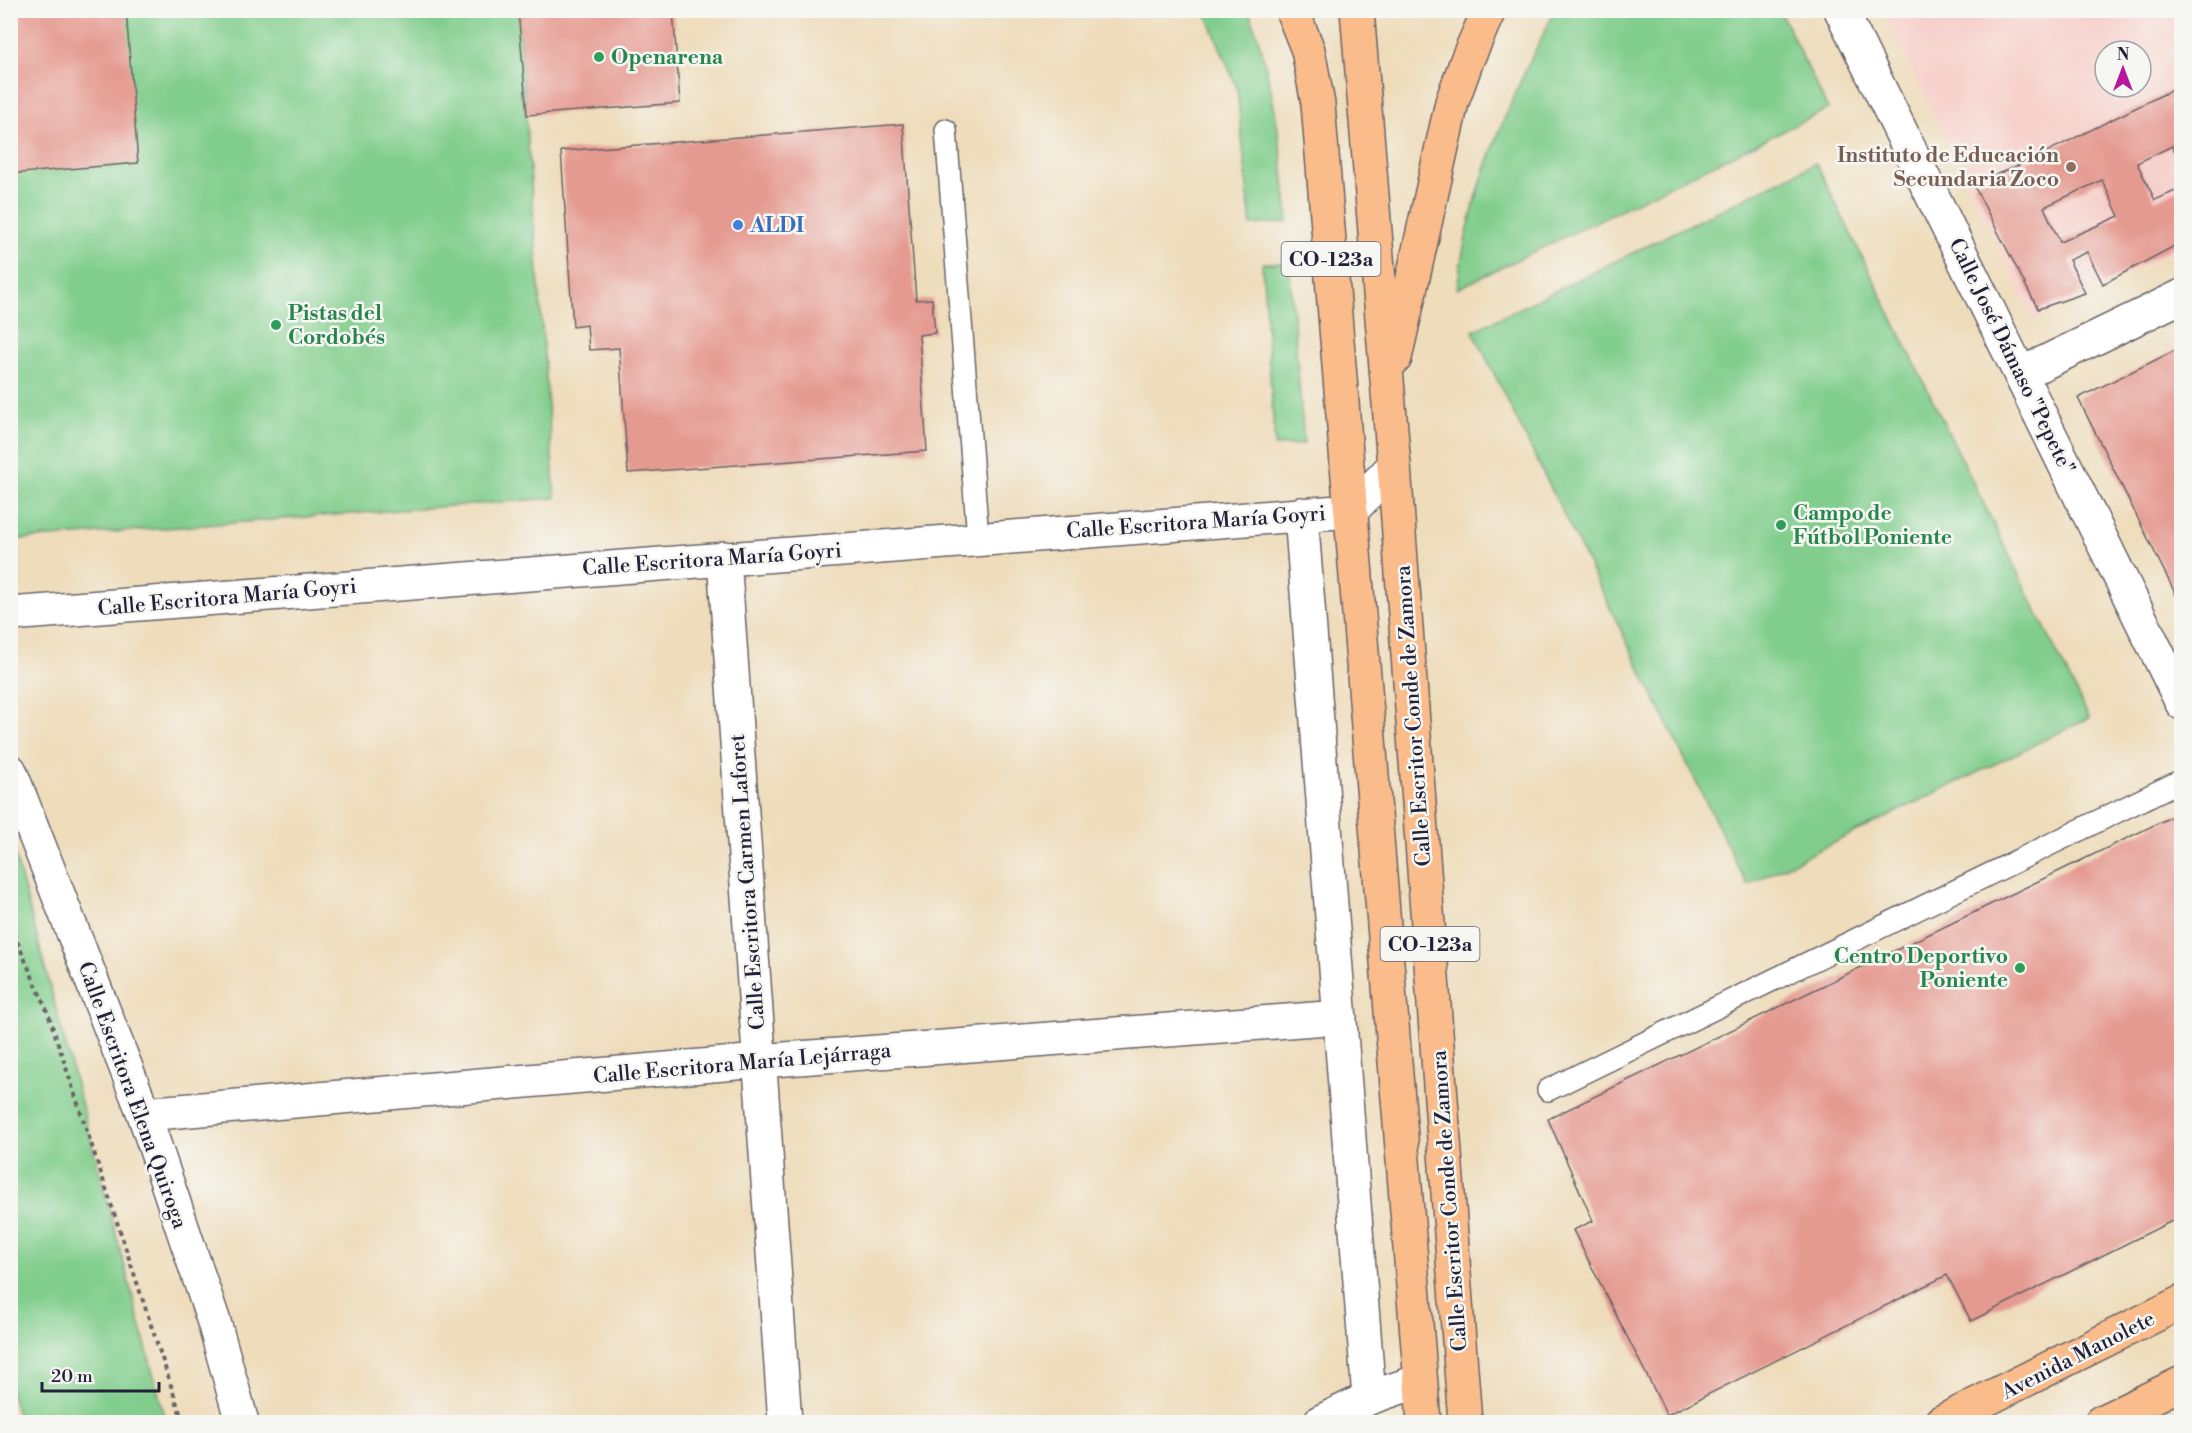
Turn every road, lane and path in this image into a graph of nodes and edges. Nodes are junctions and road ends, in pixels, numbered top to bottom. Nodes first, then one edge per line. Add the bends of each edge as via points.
1 (1292, 10) edge
2 (1357, 10) edge
3 (1489, 10) edge
4 (1841, 10) edge
5 (946, 130) dead end
6 (2181, 296) edge
7 (2020, 374) junction
8 (1388, 386) junction
9 (1394, 466) junction
10 (1351, 511) junction
11 (1300, 514) junction
12 (978, 538) junction
13 (724, 558) junction
14 (10, 614) edge
15 (2181, 703) edge
16 (10, 771) edge
17 (2181, 780) edge
18 (10, 925) edge
19 (1340, 1017) junction
20 (759, 1061) junction
21 (1548, 1090) dead end
22 (144, 1114) junction
23 (2181, 1302) edge
24 (1419, 1381) junction
25 (2181, 1383) edge
26 (1369, 1398) junction
27 (183, 1422) edge
28 (242, 1422) edge
29 (784, 1422) edge
30 (1320, 1422) edge
31 (1424, 1422) edge
32 (1465, 1422) edge
33 (1941, 1422) edge
34 (2101, 1422) edge

1 - 10 main road, Calle Escritor Conde de Zamora / CO-123a via 1308,50 1318,104
2 - 8 main road, Calle Escritor Conde de Zamora / CO-123a
3 - 8 main road via 1452,102
4 - 7 street, Calle José Dámaso "Pepete"
5 - 12 lane
6 - 7 street
7 - 15 street, Calle José Dámaso "Pepete"
8 - 9 main road, Calle Escritor Conde de Zamora / CO-123a
9 - 10 street, Calle Escritora María Goyri
9 - 32 main road, Calle Escritor Conde de Zamora / CO-123a
10 - 11 street, Calle Escritora María Goyri
10 - 24 main road, Calle Escritor Conde de Zamora / CO-123a
11 - 12 street, Calle Escritora María Goyri
11 - 19 street
12 - 13 street, Calle Escritora María Goyri
13 - 14 street, Calle Escritora María Goyri
13 - 20 street, Calle Escritora Carmen Laforet
16 - 22 street, Calle Escritora Elena Quiroga
17 - 21 lane
18 - 27 path via 48,1013
19 - 20 street, Calle Escritora María Lejárraga
19 - 26 street
20 - 22 street, Calle Escritora María Lejárraga
20 - 29 street, Calle Escritora Carmen Laforet
22 - 28 street, Calle Escritora Elena Quiroga via 214,1322
23 - 33 main road, Avenida Manolete
24 - 26 street
24 - 31 main road, Calle Escritor Conde de Zamora / CO-123a
25 - 34 main road
26 - 30 street

